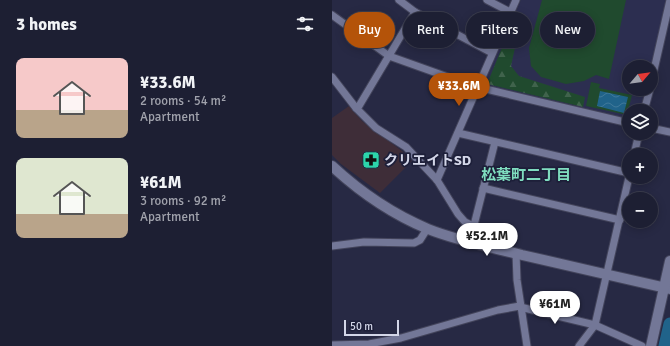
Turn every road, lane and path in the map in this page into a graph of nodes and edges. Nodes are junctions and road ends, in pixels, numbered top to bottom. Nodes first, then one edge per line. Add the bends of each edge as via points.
1 (399, 0) edge
2 (487, 0) edge
3 (516, 0) edge
4 (670, 0) edge
5 (414, 12) edge
6 (510, 12) joint
7 (332, 15) edge
8 (403, 31) edge
9 (458, 35) edge
10 (494, 48) edge
11 (492, 53) junction
12 (389, 56) junction
13 (656, 60) edge
14 (332, 77) edge
15 (477, 88) junction
16 (356, 108) junction
17 (622, 121) edge
18 (658, 129) edge
19 (670, 132) edge
20 (458, 133) junction
21 (494, 142) junction
22 (332, 166) edge
23 (622, 171) edge
24 (438, 180) junction
25 (628, 184) edge
26 (483, 188) junction
27 (620, 220) junction
28 (473, 226) junction
29 (427, 228) junction
30 (470, 241) junction
31 (332, 246) edge
32 (516, 253) junction
33 (670, 261) edge
34 (607, 275) junction
35 (667, 289) edge
36 (520, 306) junction
37 (595, 325) junction
38 (332, 345) edge
39 (527, 346) edge
40 (579, 346) edge
41 (642, 346) edge
42 (650, 346) edge

1 - 5 street
2 - 6 street
3 - 6 street
4 - 13 street
7 - 12 street
8 - 12 street
9 - 11 street
10 - 11 street
11 - 15 street
12 - 15 street
12 - 16 street
14 - 16 street
15 - 17 street
15 - 20 street
16 - 24 street via 376,128 406,147
18 - 19 street
20 - 21 street
20 - 24 street
21 - 23 street
21 - 26 street
22 - 29 street via 373,199
24 - 28 street via 458,214
25 - 27 street
26 - 27 street
26 - 28 street
27 - 34 street
28 - 30 street
29 - 30 street
29 - 31 street via 420,240 414,243 364,242
30 - 32 street
32 - 34 street
32 - 36 street
33 - 35 street
34 - 35 street
34 - 37 street
35 - 41 street
35 - 42 street
36 - 37 street
36 - 38 street via 401,338 368,344
36 - 39 street
37 - 40 street
37 - 41 street

